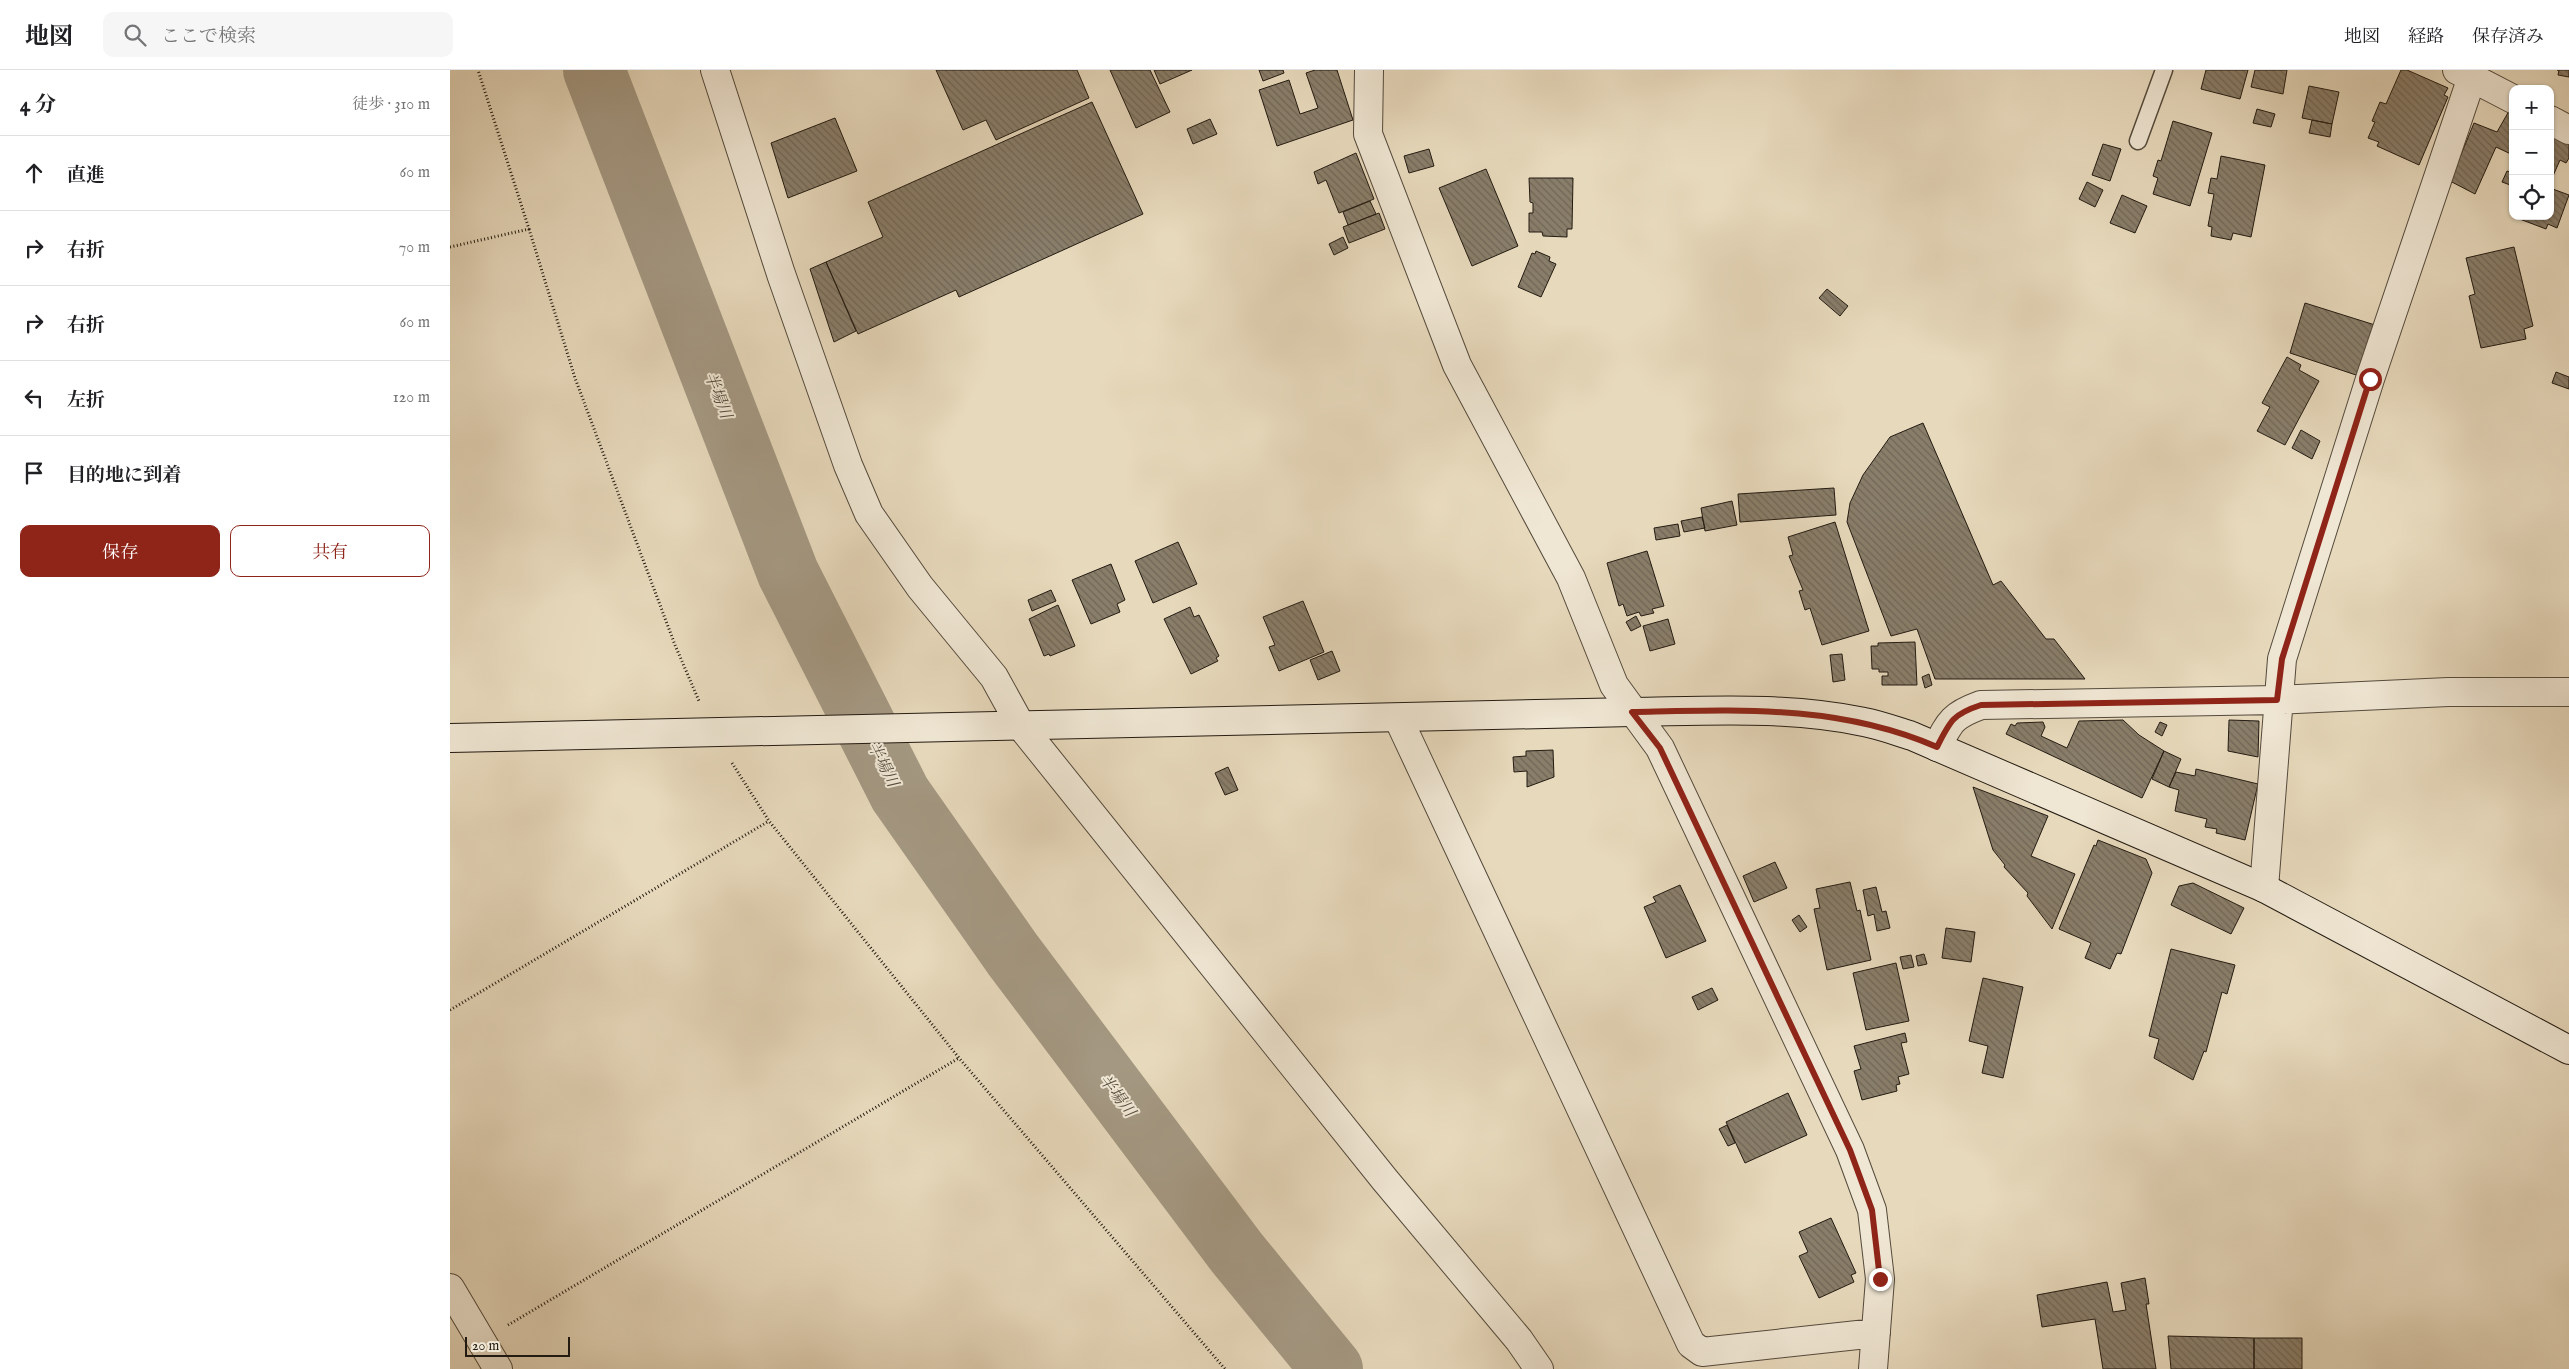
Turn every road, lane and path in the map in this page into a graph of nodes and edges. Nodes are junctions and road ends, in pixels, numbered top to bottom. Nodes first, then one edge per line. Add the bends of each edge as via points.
1 (478, 70) edge
2 (715, 70) edge
3 (1369, 70) edge
4 (2164, 70) edge
5 (2465, 74) edge
6 (2509, 97) edge
7 (2554, 122) edge
8 (2569, 130) edge
9 (2138, 141) dead end
10 (529, 229) junction
11 (450, 247) edge
12 (2569, 692) edge
13 (2277, 700) junction
14 (1632, 712) junction
15 (1398, 718) junction
16 (1009, 727) junction
17 (722, 731) junction
18 (450, 738) edge
19 (1937, 747) junction
20 (769, 822) junction
21 (2264, 888) junction
22 (450, 1010) edge
23 (2569, 1050) edge
24 (959, 1058) junction
25 (450, 1288) edge
26 (1876, 1333) junction
27 (481, 1341) junction
28 (498, 1369) edge
29 (1225, 1369) edge
30 (1539, 1369) edge
31 (1873, 1369) edge

1 - 10 path
2 - 16 street via 781,274 848,466 869,514 920,588 994,677
3 - 14 street via 1368,134 1457,364 1571,578 1614,685
4 - 9 lane
5 - 6 street
5 - 13 street via 2285,650
7 - 8 street
10 - 11 path
10 - 17 path via 575,378 675,645
12 - 13 street via 2448,692
13 - 19 street via 1981,705 1960,712 1949,722
13 - 21 street
14 - 15 street
14 - 19 street via 1756,710 1811,714 1865,722
14 - 26 street via 1660,748 1850,1150 1872,1210 1880,1279
15 - 16 street
15 - 26 street via 1691,1344 1702,1352
16 - 17 street
16 - 30 street via 1519,1340
17 - 18 street
17 - 20 path
19 - 21 street
20 - 22 path
20 - 24 path
21 - 23 street
24 - 27 path
24 - 29 path
25 - 27 street
26 - 31 street
27 - 28 street

